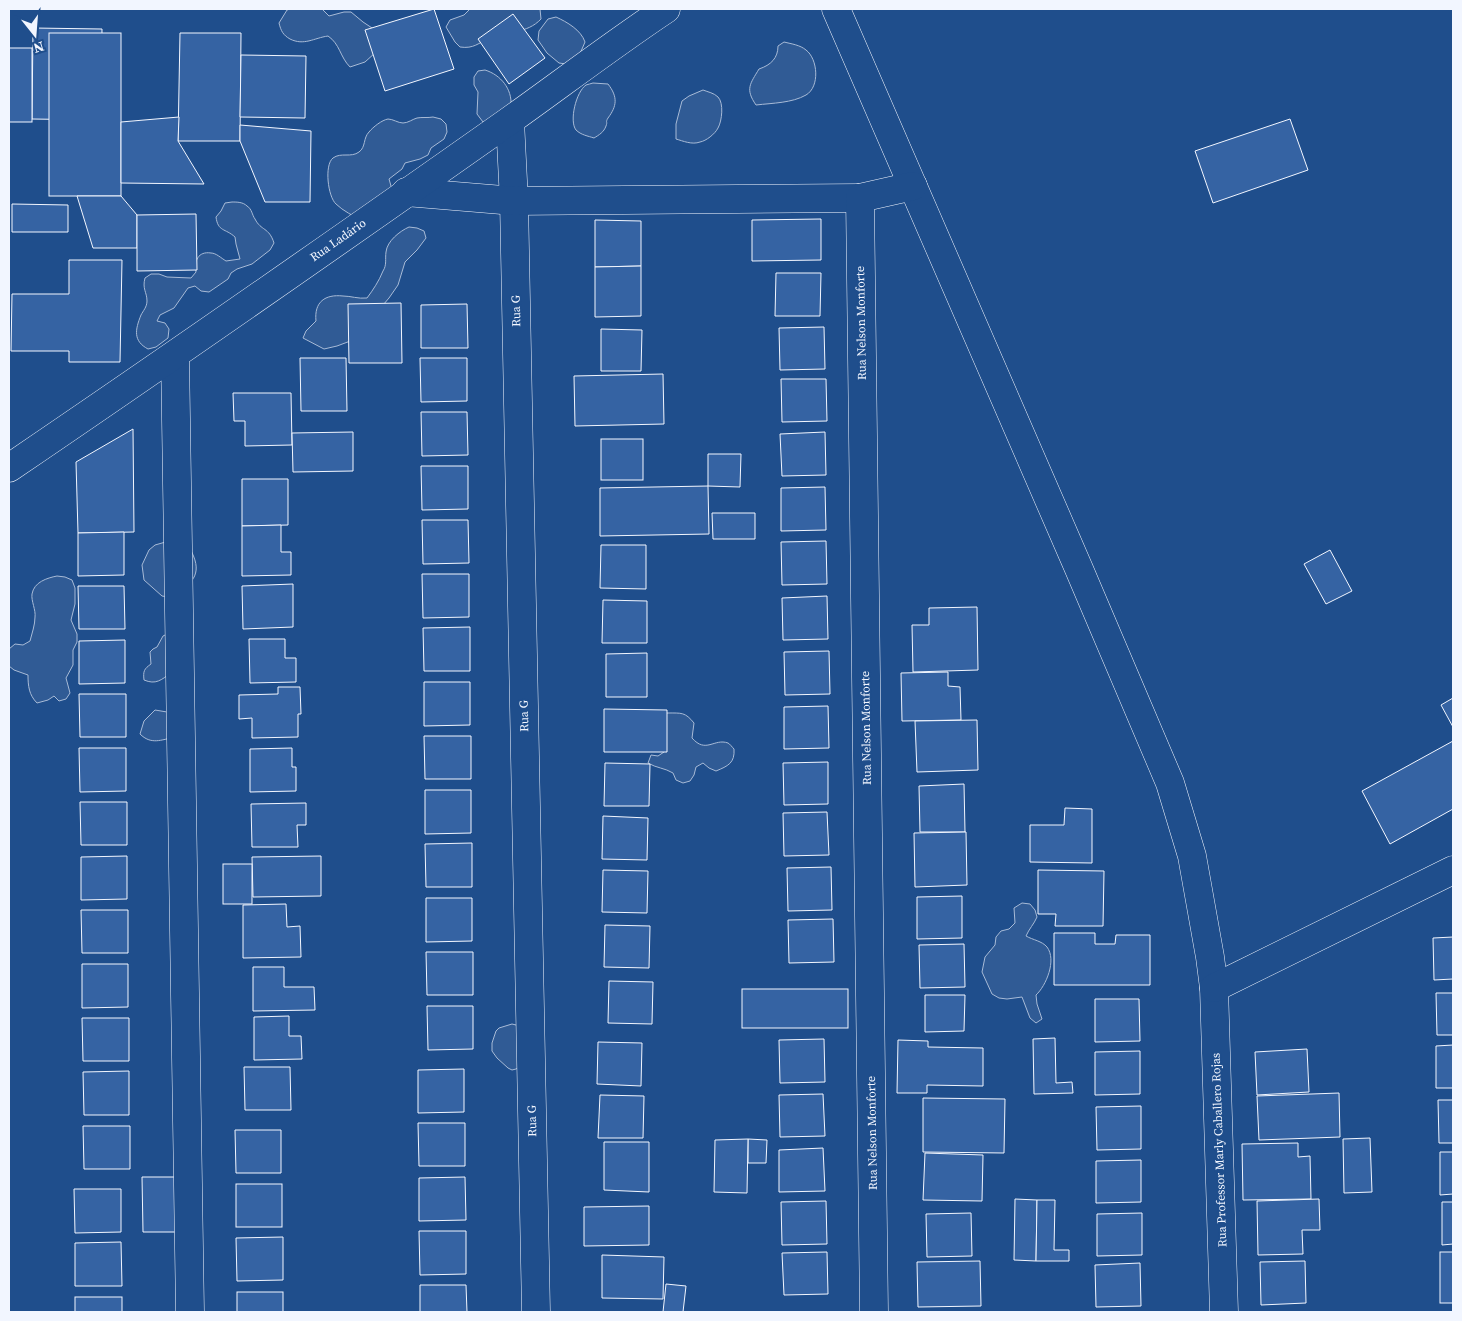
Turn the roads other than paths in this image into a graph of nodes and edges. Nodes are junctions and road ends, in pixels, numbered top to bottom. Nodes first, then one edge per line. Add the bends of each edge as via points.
1 (626, 9) edge
2 (666, 9) edge
3 (836, 9) edge
4 (625, 36) junction
5 (510, 121) junction
6 (914, 186) junction
7 (406, 192) junction
8 (860, 198) junction
9 (514, 201) junction
10 (175, 355) junction
11 (9, 468) edge
12 (1453, 870) edge
13 (1214, 988) junction
14 (190, 1312) edge
15 (536, 1312) edge
16 (874, 1312) edge
17 (1224, 1312) edge

1 - 4 street
2 - 4 street, Rua Ladário
3 - 6 street, Rua Professor Marly Caballero Rojas
4 - 5 street, Rua Ladário
5 - 7 street, Rua Ladário
5 - 9 street, Rua G
6 - 8 street
6 - 13 street, Rua Professor Marly Caballero Rojas via 1170,783 1192,856
7 - 9 street
7 - 10 street, Rua Ladário
8 - 9 street
8 - 16 street, Rua Nelson Monforte
9 - 15 street, Rua G
10 - 11 street, Rua Ladário
10 - 14 street
12 - 13 street
13 - 17 street, Rua Professor Marly Caballero Rojas

